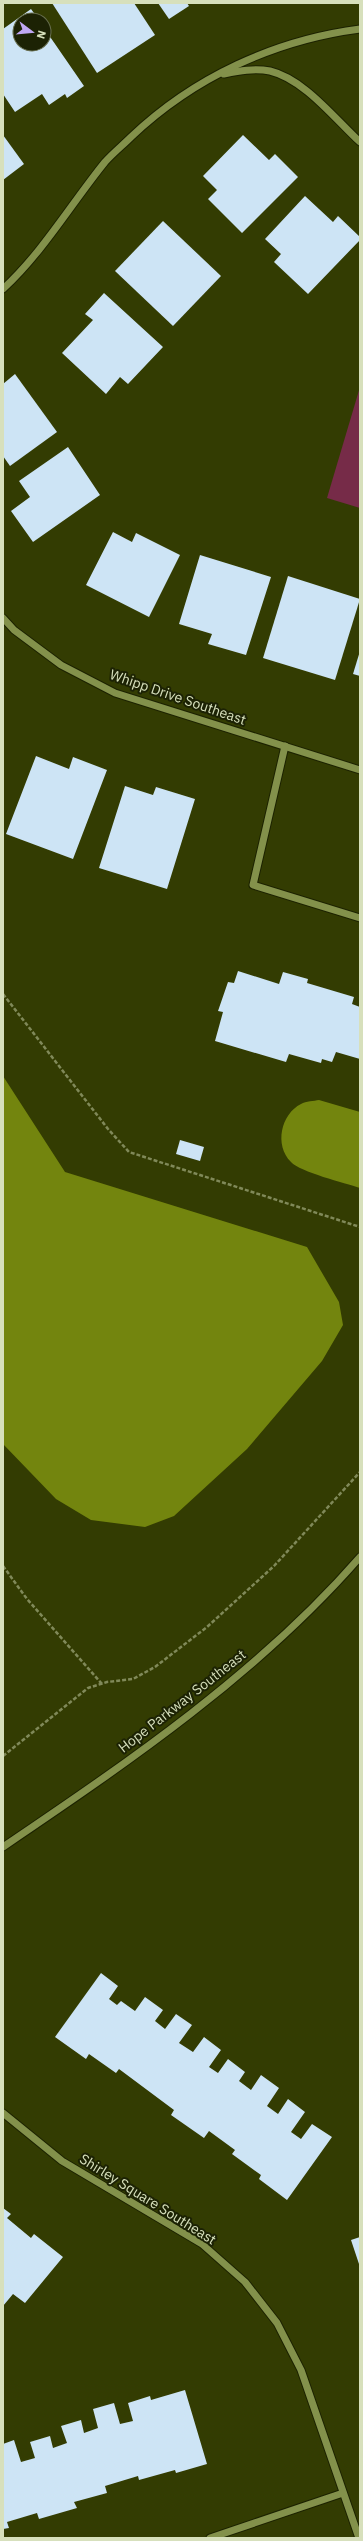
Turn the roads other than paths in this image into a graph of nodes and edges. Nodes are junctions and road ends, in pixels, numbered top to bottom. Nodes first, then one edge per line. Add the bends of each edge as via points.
1 (360, 30) edge
2 (214, 75) junction
3 (360, 142) edge
4 (3, 289) edge
5 (3, 618) edge
6 (285, 746) junction
7 (360, 770) edge
8 (360, 918) edge
9 (360, 1557) edge
10 (3, 1847) edge
11 (3, 2113) edge
12 (343, 2493) junction
13 (210, 2538) edge
14 (359, 2538) edge

1 - 2 street via 329,33 271,50
2 - 3 street via 250,70 270,72 298,83
2 - 4 street via 150,119 106,161 60,222
5 - 6 street, Whipp Drive Southeast via 14,630 61,665 115,693
6 - 7 street, Whipp Drive Southeast
6 - 8 street via 252,885
9 - 10 street, Hope Parkway Southeast via 297,1624 219,1692 93,1785
11 - 12 street, Shirley Square Southeast via 62,2161 202,2244 244,2282 277,2324 301,2370
12 - 13 street
12 - 14 street, Shirley Square Southeast

